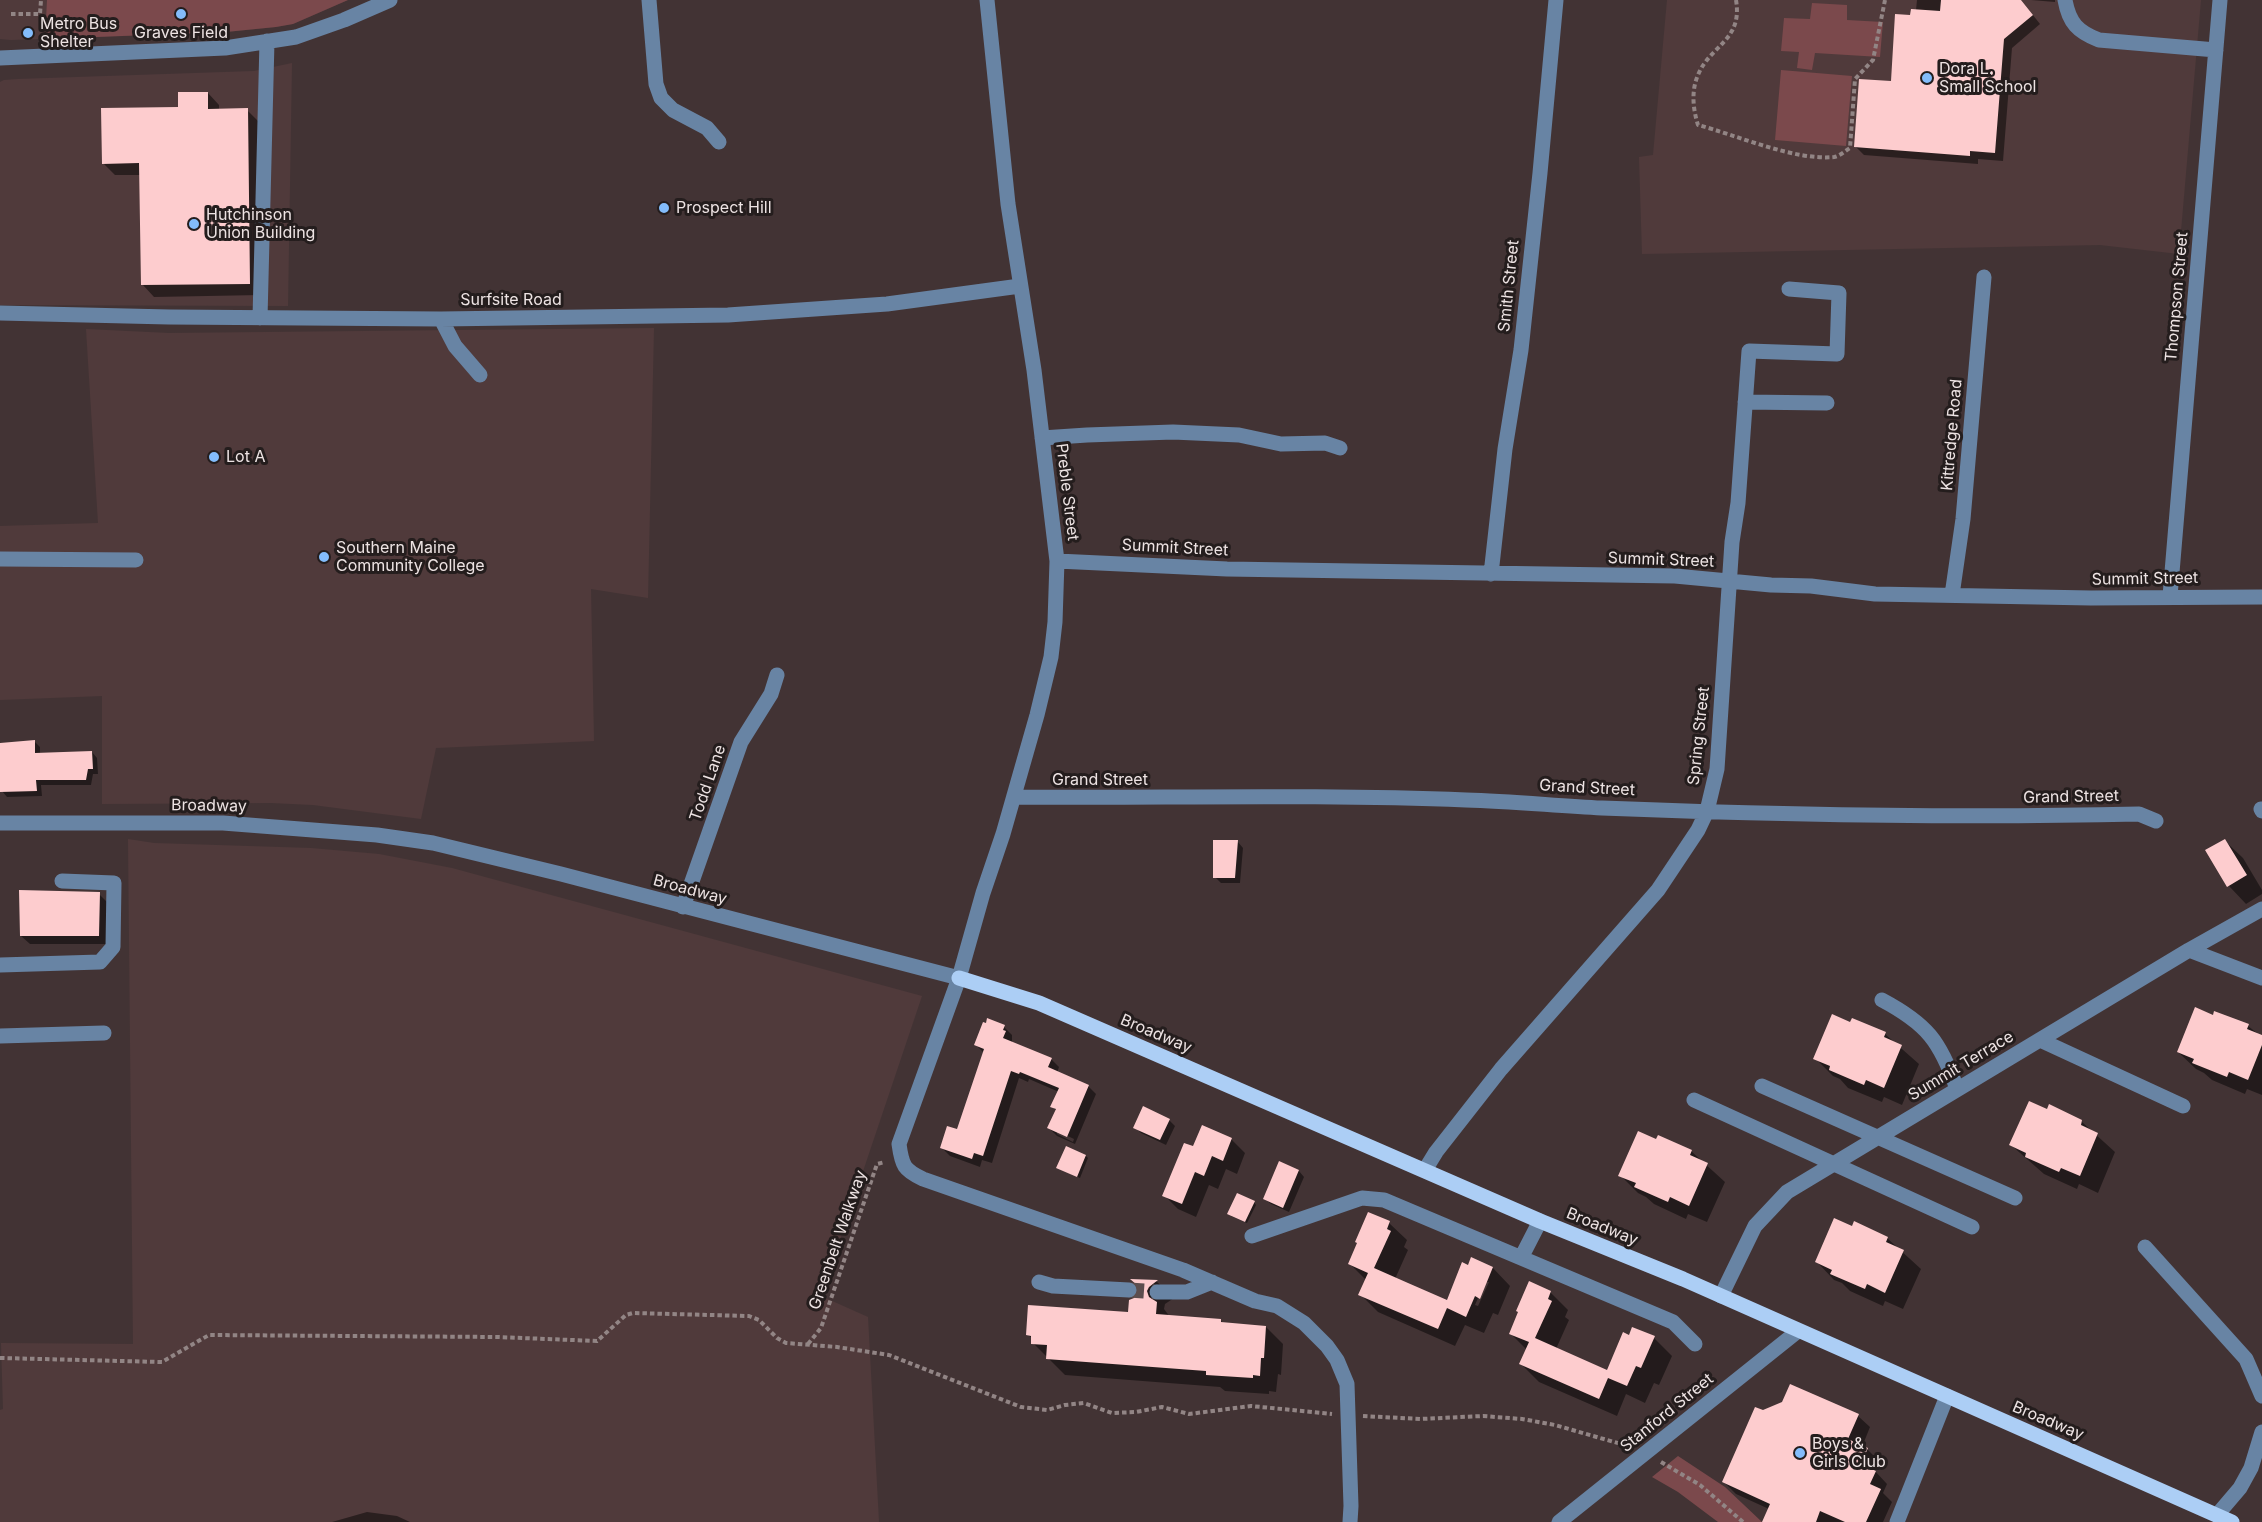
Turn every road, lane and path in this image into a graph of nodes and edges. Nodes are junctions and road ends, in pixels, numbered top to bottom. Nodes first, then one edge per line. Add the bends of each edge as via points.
1 (41, 0) edge
2 (390, 0) edge
3 (649, 0) edge
4 (987, 0) edge
5 (1556, 0) edge
6 (1736, 0) edge
7 (1885, 0) edge
8 (2065, 0) edge
9 (2220, 0) edge
10 (11, 14) dead end
11 (267, 41) junction
12 (2216, 50) junction
13 (0, 58) edge
14 (719, 142) dead end
15 (1984, 277) dead end
16 (1020, 286) junction
17 (1789, 289) dead end
18 (0, 313) edge
19 (260, 318) junction
20 (441, 319) junction
21 (480, 375) dead end
22 (1746, 402) junction
23 (1827, 404) dead end
24 (1042, 438) junction
25 (1341, 448) dead end
26 (0, 559) edge
27 (136, 560) dead end
28 (1057, 561) junction
29 (1491, 574) junction
30 (1730, 580) junction
31 (1952, 595) junction
32 (2170, 596) junction
33 (2262, 597) edge
34 (777, 675) dead end
35 (1014, 797) junction
36 (1707, 811) junction
37 (2156, 821) dead end
38 (0, 823) edge
39 (62, 881) dead end
40 (683, 907) junction
41 (2262, 909) edge
42 (2189, 950) junction
43 (0, 965) edge
44 (959, 978) junction
45 (2262, 978) edge
46 (1882, 1000) dead end
47 (104, 1033) dead end
48 (0, 1036) edge
49 (2040, 1040) junction
50 (1762, 1086) dead end
51 (1957, 1089) junction
52 (1694, 1100) dead end
53 (2183, 1106) dead end
54 (1878, 1138) junction
55 (901, 1158) junction
56 (1833, 1163) junction
57 (1425, 1170) junction
58 (2015, 1198) dead end
59 (1540, 1221) junction
60 (1972, 1227) dead end
61 (1252, 1236) dead end
62 (2145, 1247) dead end
63 (1522, 1256) junction
64 (1039, 1282) dead end
65 (1212, 1282) junction
66 (1130, 1290) tunnel mouth
67 (1157, 1292) tunnel mouth
68 (1720, 1296) junction
69 (1798, 1331) junction
70 (807, 1344) junction
71 (1695, 1344) dead end
72 (0, 1358) edge
73 (1947, 1396) junction
74 (2262, 1396) edge
75 (1325, 1413) dead end
76 (1360, 1416) dead end
77 (2262, 1432) edge
78 (1606, 1439) dead end
79 (1669, 1467) dead end
80 (2217, 1515) junction
81 (1350, 1522) edge
82 (1559, 1522) edge
83 (1743, 1522) edge
84 (1897, 1522) edge
85 (2232, 1522) edge

1 - 10 path via 40,14
2 - 11 street via 296,37
3 - 14 street via 656,84 661,98 673,110 707,128
4 - 16 street, Preble Street
5 - 29 street, Smith Street via 1521,350
6 - 7 path via 1738,15 1728,38 1698,75 1692,108 1698,125 1774,148 1837,157 1850,148 1855,79 1873,60
8 - 12 street via 2073,23 2084,34 2099,40
9 - 12 street, Thompson Street
11 - 13 street via 225,48
11 - 19 street
12 - 32 street, Thompson Street
15 - 31 street, Kittredge Road via 1963,519
16 - 20 street, Surfsite Road via 795,312
16 - 24 street, Preble Street
17 - 22 street, Spring Street via 1839,293 1837,354 1749,351
18 - 19 street, Surfsite Road
19 - 20 street, Surfsite Road
20 - 21 street via 455,346
22 - 23 street
22 - 30 street, Spring Street
24 - 25 street via 1173,432 1239,435 1281,444 1324,443
24 - 28 street, Preble Street
26 - 27 street
28 - 29 street, Summit Street
28 - 35 street, Preble Street via 1051,657
29 - 30 street, Summit Street
30 - 31 street, Summit Street via 1875,594
30 - 36 street, Spring Street via 1717,769
31 - 32 street, Summit Street
32 - 33 street, Summit Street
34 - 40 street, Todd Lane via 771,694 741,742
35 - 36 street, Grand Street via 1334,796
35 - 44 street, Preble Street
36 - 37 street, Grand Street via 1994,817 2139,814
36 - 57 street, Spring Street via 1658,890 1501,1069
38 - 40 street, Broadway via 223,823 378,835 460,848
39 - 43 street via 114,883 113,947 100,962
40 - 44 street, Broadway
41 - 42 street, Summit Terrace
42 - 45 street
42 - 49 street, Summit Terrace
44 - 55 street, Preble Street via 899,1144
44 - 57 main road, Broadway via 1039,1003
46 - 51 street via 1922,1026 1937,1043
47 - 48 street
49 - 51 street, Summit Terrace
49 - 53 street
50 - 54 street
51 - 54 street, Summit Terrace
52 - 56 street
54 - 56 street, Summit Terrace
54 - 58 street
55 - 65 street via 907,1171 923,1179
55 - 70 path, Greenbelt Walkway via 877,1164 820,1328
56 - 60 street
56 - 68 street, Summit Terrace via 1787,1192 1755,1226
57 - 59 main road, Broadway
59 - 63 street
59 - 68 main road, Broadway
61 - 63 street via 1362,1198 1384,1200
62 - 74 street via 2247,1359
63 - 71 street via 1673,1322
64 - 66 street
65 - 67 street via 1187,1292
65 - 81 street via 1255,1302 1277,1306 1304,1323 1337,1360 1347,1384
68 - 69 main road, Broadway
69 - 73 main road, Broadway
69 - 82 street, Stanford Street
70 - 72 path via 786,1343 749,1316 633,1313 597,1341 209,1335 162,1362
70 - 75 path via 889,1355 1034,1410 1084,1403 1113,1413 1162,1407 1190,1414 1251,1406
73 - 80 main road, Broadway
73 - 84 street
76 - 78 path via 1522,1419
77 - 80 street via 2251,1468
79 - 83 path via 1700,1485
80 - 85 main road, Broadway

